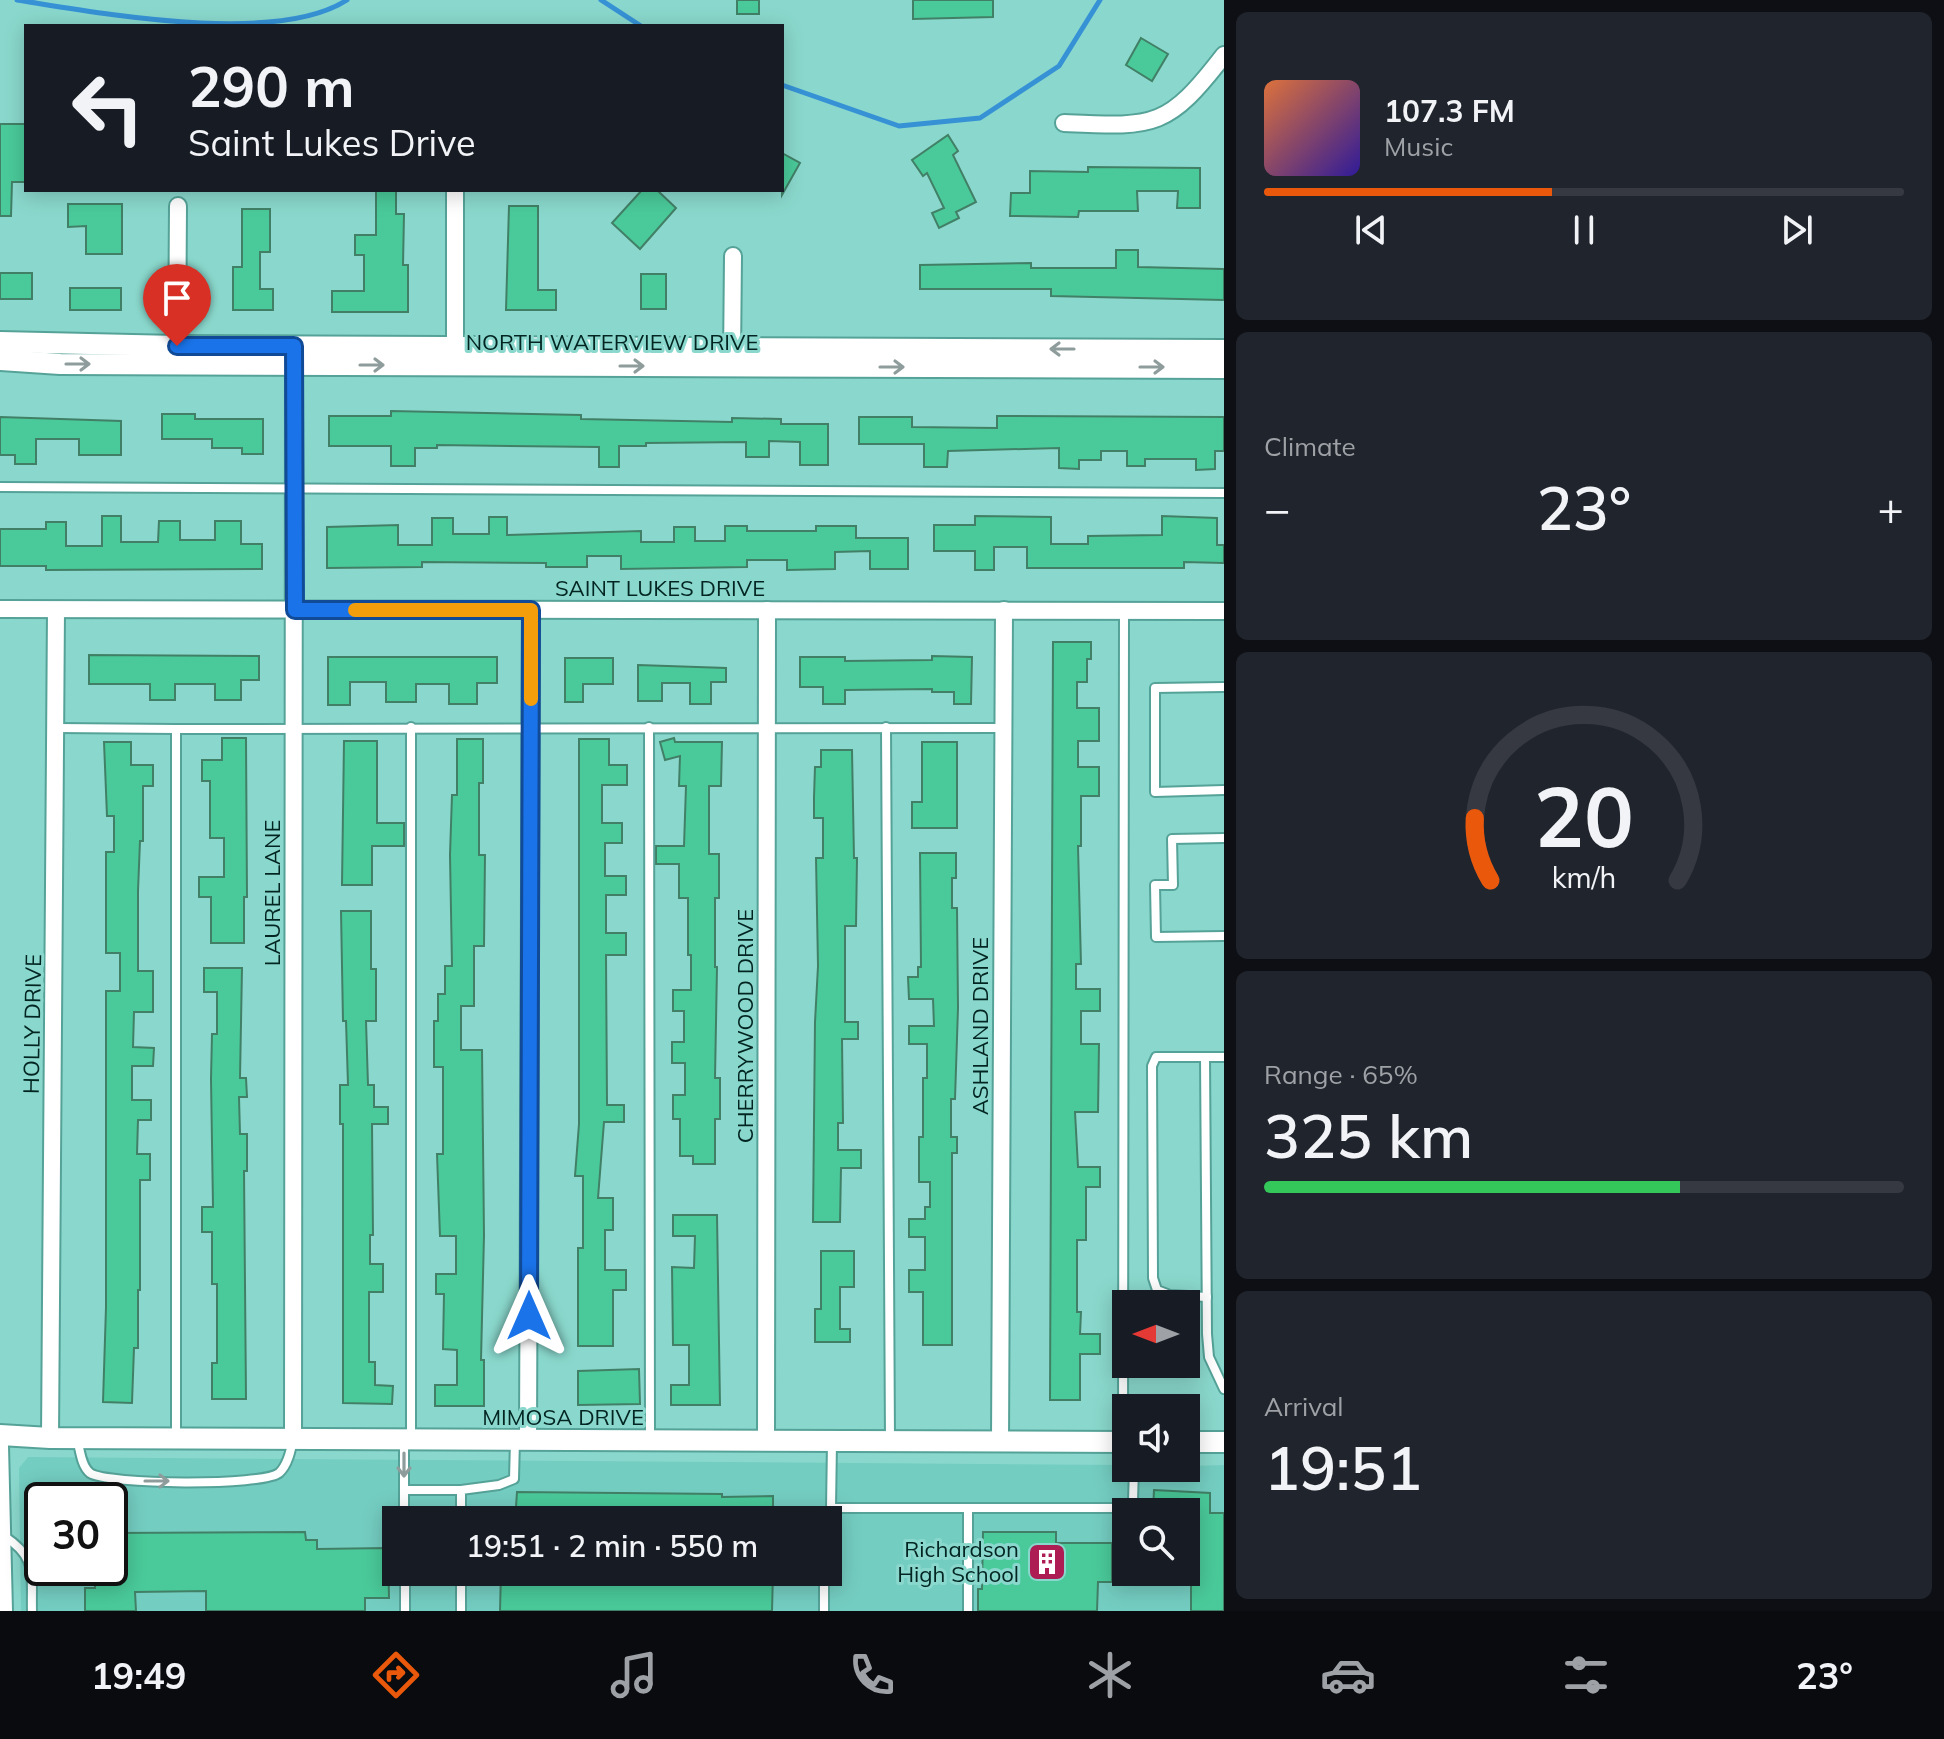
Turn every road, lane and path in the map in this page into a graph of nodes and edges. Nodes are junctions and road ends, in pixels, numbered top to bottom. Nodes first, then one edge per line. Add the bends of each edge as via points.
1 (1224, 55) edge
2 (1064, 123) dead end
3 (455, 192) edge
4 (178, 206) dead end
5 (733, 256) dead end
6 (0, 342) edge
7 (1224, 350) edge
8 (177, 355) junction
9 (294, 356) junction
10 (455, 356) junction
11 (732, 357) junction
12 (0, 360) edge
13 (1224, 368) edge
14 (0, 487) edge
15 (295, 488) junction
16 (1224, 493) edge
17 (0, 609) edge
18 (56, 610) junction
19 (295, 610) junction
20 (531, 610) junction
21 (767, 610) junction
22 (1004, 610) junction
23 (1124, 610) junction
24 (1224, 611) edge
25 (1224, 687) edge
26 (411, 727) junction
27 (649, 727) junction
28 (767, 727) junction
29 (886, 727) junction
30 (57, 728) junction
31 (295, 728) junction
32 (531, 728) junction
33 (1003, 728) junction
34 (176, 729) junction
35 (1224, 790) edge
36 (1224, 838) edge
37 (1224, 936) edge
38 (1205, 1057) junction
39 (1224, 1057) edge
40 (1207, 1297) junction
41 (1224, 1389) edge
42 (1124, 1394) edge
43 (0, 1435) edge
44 (50, 1438) junction
45 (77, 1438) junction
46 (176, 1438) junction
47 (293, 1439) junction
48 (407, 1440) junction
49 (522, 1440) junction
50 (650, 1441) junction
51 (766, 1442) junction
52 (832, 1442) junction
53 (890, 1442) junction
54 (1000, 1442) junction
55 (1112, 1442) edge
56 (1200, 1442) edge
57 (1224, 1442) edge
58 (0, 1446) edge
59 (1134, 1482) edge
60 (404, 1490) junction
61 (461, 1490) junction
62 (404, 1506) edge
63 (461, 1506) edge
64 (831, 1506) edge
65 (842, 1508) edge
66 (968, 1510) junction
67 (2, 1534) junction
68 (405, 1586) edge
69 (461, 1586) edge
70 (824, 1586) edge
71 (4, 1611) edge
72 (32, 1611) edge
73 (405, 1611) edge
74 (461, 1611) edge
75 (824, 1611) edge
76 (968, 1611) edge

1 - 2 street via 1195,92 1161,118 1142,124
3 - 10 street
4 - 8 street
5 - 11 street
6 - 8 street, NORTH WATERVIEW DRIVE
7 -> 11 street, NORTH WATERVIEW DRIVE
8 - 9 street, NORTH WATERVIEW DRIVE
12 -> 8 street, NORTH WATERVIEW DRIVE via 60,364
9 - 10 street, NORTH WATERVIEW DRIVE
9 - 15 street, LAUREL LANE
10 - 11 street, NORTH WATERVIEW DRIVE
11 -> 13 street, NORTH WATERVIEW DRIVE
14 - 15 lane
15 - 16 lane
15 - 19 street, LAUREL LANE
17 - 18 street, SAINT LUKES DRIVE
18 - 19 street, SAINT LUKES DRIVE
18 - 30 street, HOLLY DRIVE
19 - 20 street, SAINT LUKES DRIVE
19 - 31 street, LAUREL LANE
20 - 21 street, SAINT LUKES DRIVE
20 - 32 street
21 - 22 street, SAINT LUKES DRIVE
21 - 28 street, CHERRYWOOD DRIVE
22 - 23 street, SAINT LUKES DRIVE
22 - 33 street, ASHLAND DRIVE
23 - 24 street, SAINT LUKES DRIVE
23 - 42 lane
25 - 35 lane via 1155,688 1155,792
26 - 31 lane
26 - 32 lane
26 - 48 lane
27 - 28 lane
27 - 32 lane
27 - 50 lane
28 - 29 lane
28 - 51 street, CHERRYWOOD DRIVE
29 - 33 lane
29 - 53 lane
30 - 34 lane
30 - 44 street, HOLLY DRIVE
31 - 34 lane
31 - 47 street, LAUREL LANE
32 - 49 street
33 - 54 street, ASHLAND DRIVE
34 - 46 lane
36 - 37 lane via 1172,839 1173,885 1155,885 1155,898 1156,937
38 - 39 lane
38 - 40 lane
38 - 40 lane via 1156,1057 1152,1066 1152,1248 1157,1290
40 - 41 lane via 1209,1357
43 - 44 street, MIMOSA DRIVE
44 - 45 street, MIMOSA DRIVE
45 - 46 street, MIMOSA DRIVE
45 -> 47 lane via 89,1473 116,1481 245,1481 273,1476 289,1457
46 - 47 street, MIMOSA DRIVE
47 - 48 street, MIMOSA DRIVE
48 - 49 street, MIMOSA DRIVE
48 -> 60 lane
49 - 50 street, MIMOSA DRIVE
49 - 61 lane via 514,1479
50 - 51 street, MIMOSA DRIVE
51 - 52 street, MIMOSA DRIVE
52 - 53 street, MIMOSA DRIVE
52 - 64 lane
53 - 54 street, MIMOSA DRIVE
54 - 55 street, MIMOSA DRIVE
56 - 57 street
58 - 67 street
59 - 66 lane via 1133,1501 1122,1508
60 - 61 lane
60 - 62 lane
61 - 63 lane
65 - 66 lane
66 - 76 lane
67 - 71 street
67 - 72 lane via 22,1548 31,1567
68 - 73 lane
69 - 74 lane
70 - 75 lane

